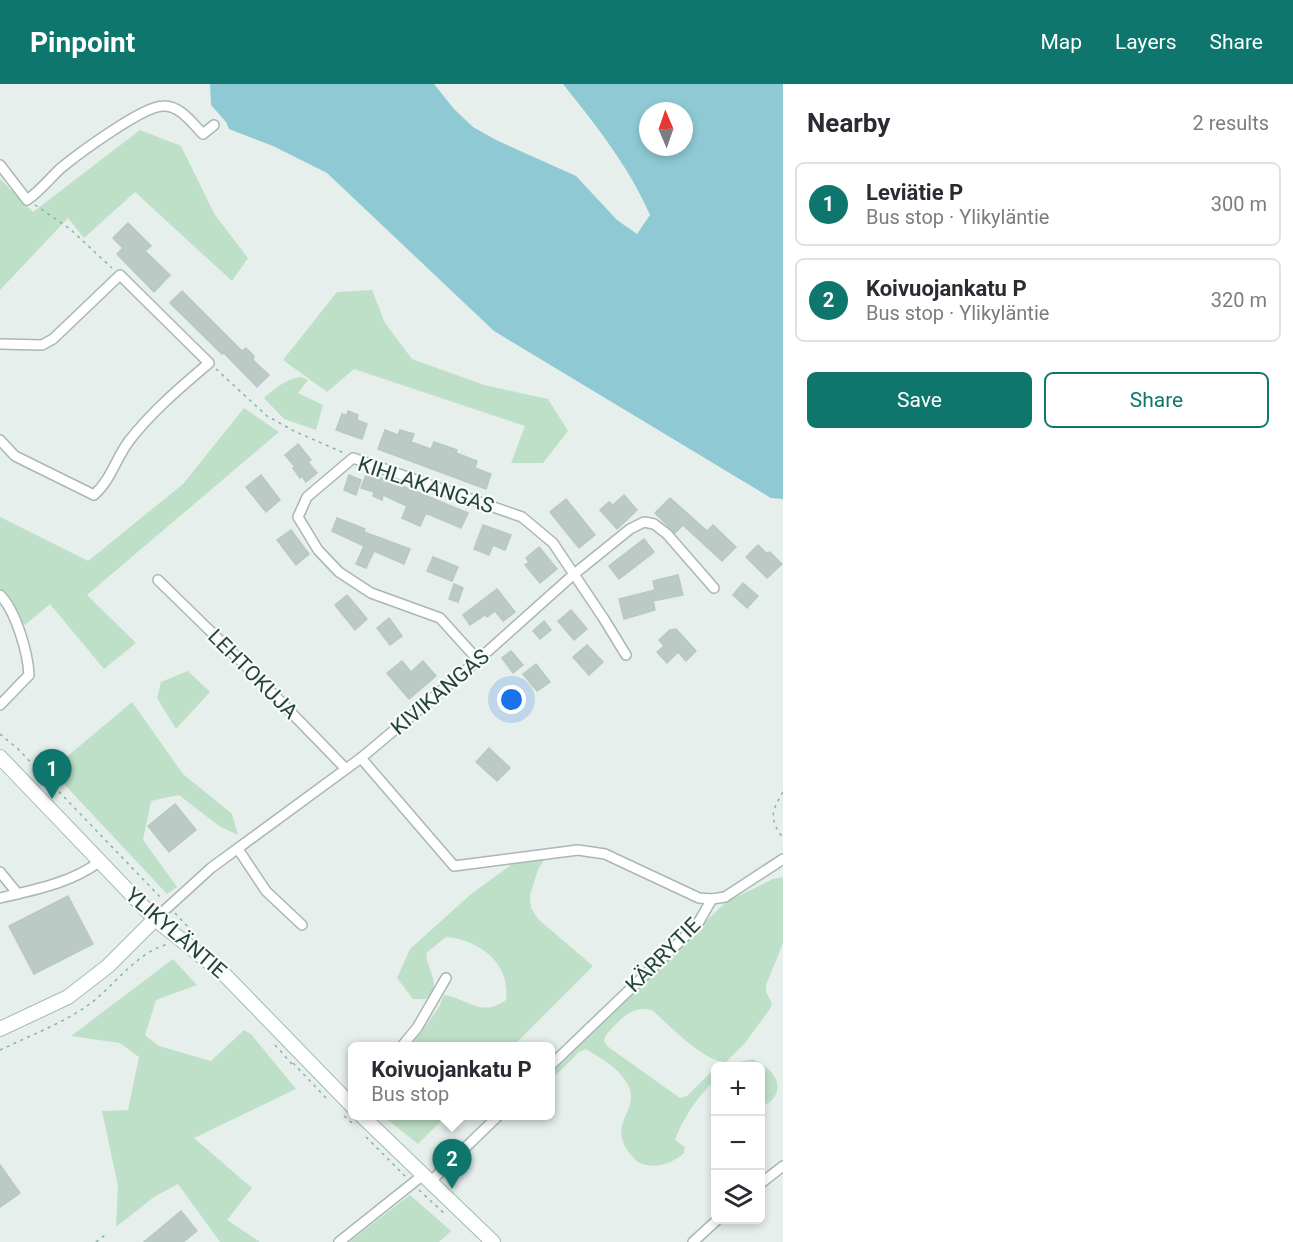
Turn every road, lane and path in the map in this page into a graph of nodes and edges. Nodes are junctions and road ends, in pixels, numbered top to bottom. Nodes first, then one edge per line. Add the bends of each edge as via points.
1 (214, 125) dead end
2 (0, 165) edge
3 (27, 200) junction
4 (120, 275) junction
5 (0, 344) edge
6 (209, 363) junction
7 (0, 440) edge
8 (353, 458) junction
9 (573, 575) junction
10 (158, 580) dead end
11 (714, 588) dead end
12 (0, 595) edge
13 (626, 655) dead end
14 (478, 660) junction
15 (0, 705) edge
16 (0, 757) edge
17 (361, 758) junction
18 (346, 770) junction
19 (783, 792) edge
20 (783, 838) edge
21 (238, 849) junction
22 (783, 859) edge
23 (99, 861) junction
24 (0, 872) edge
25 (18, 894) junction
26 (0, 898) edge
27 (712, 899) junction
28 (155, 919) junction
29 (302, 926) dead end
30 (177, 937) junction
31 (446, 978) dead end
32 (0, 1029) edge
33 (271, 1040) dead end
34 (406, 1042) edge
35 (0, 1050) edge
36 (555, 1061) edge
37 (292, 1064) dead end
38 (348, 1102) edge
39 (366, 1120) edge
40 (493, 1120) edge
41 (783, 1166) edge
42 (427, 1179) junction
43 (765, 1180) edge
44 (713, 1224) edge
45 (105, 1234) dead end
46 (96, 1242) edge
47 (339, 1242) edge
48 (493, 1242) edge
49 (693, 1242) edge

1 - 3 street via 203,134 180,111 162,105 129,119 60,169
2 - 3 street
3 - 4 path via 70,229
4 - 5 street via 53,339 42,345
4 - 6 street
6 - 7 street via 159,406 128,442 103,487 94,495 15,456
6 - 8 path via 267,416
8 - 9 street, KIHLAKANGAS via 522,517 553,543
8 - 14 street, KIHLAKANGAS via 307,496 298,517 318,550 339,572 370,592 440,618
9 - 11 street, KIVIKANGAS via 644,522 667,534
9 - 13 street, KIHLAKANGAS
9 - 14 street, KIVIKANGAS
10 - 18 street, LEHTOKUJA
12 - 15 street via 13,614 29,675
14 - 17 street, KIVIKANGAS
16 - 23 main road, YLIKYLÄNTIE
17 - 18 street, KIVIKANGAS
17 - 27 street via 454,866 578,850 605,854 699,898
18 - 21 street, KIVIKANGAS
19 - 20 path via 773,808 774,825
21 - 28 street, KIVIKANGAS
21 - 29 street via 266,891
22 - 27 street, KÄRRYTIE via 725,897
23 - 25 street via 68,879
23 - 28 main road, YLIKYLÄNTIE
24 - 25 street
25 - 26 street
27 - 36 street, KÄRRYTIE via 697,925
28 - 30 main road, YLIKYLÄNTIE
28 - 32 main road via 108,966 68,997
30 - 35 path via 138,960 86,1006
30 - 38 main road, YLIKYLÄNTIE via 224,974
31 - 34 street
33 - 37 path
39 - 42 main road
40 - 42 street
41 - 43 street
42 - 47 street
42 - 48 main road
44 - 49 street
45 - 46 path

